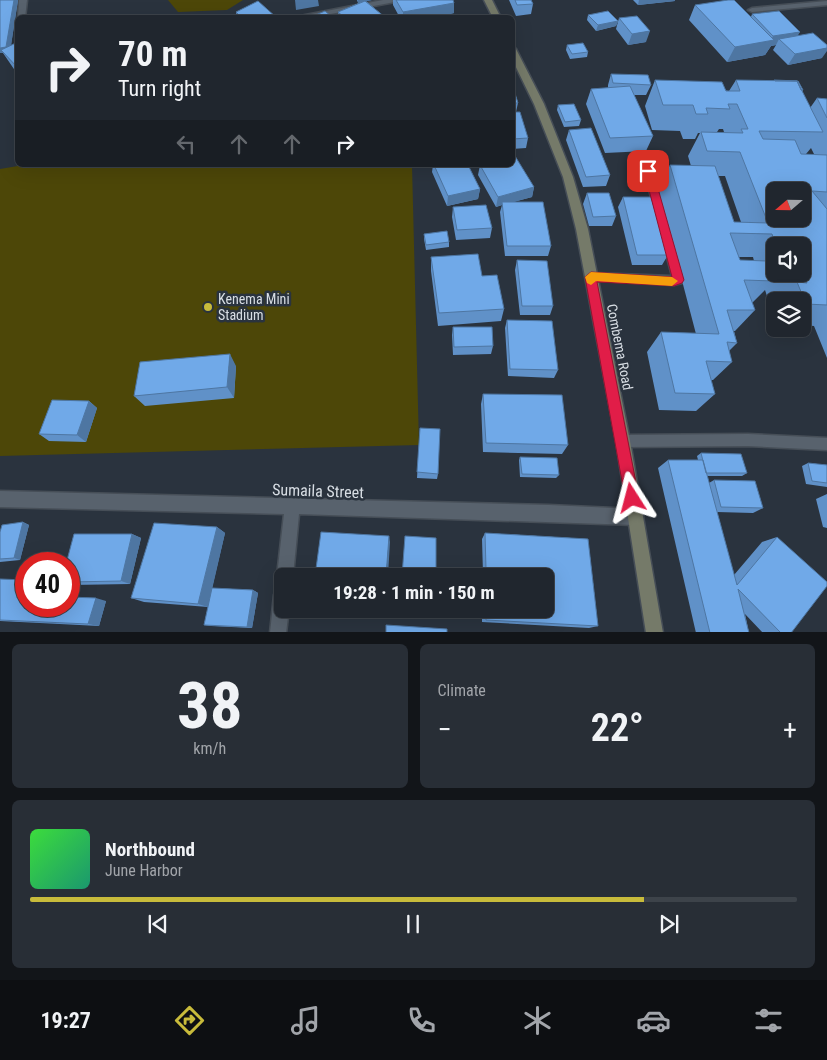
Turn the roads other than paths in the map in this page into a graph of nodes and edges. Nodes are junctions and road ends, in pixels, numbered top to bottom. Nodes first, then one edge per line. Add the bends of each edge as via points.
1 (23, 0) edge
2 (395, 0) edge
3 (488, 0) edge
4 (827, 3) edge
5 (752, 10) dead end
6 (21, 15) edge
7 (310, 15) edge
8 (496, 15) edge
9 (515, 54) edge
10 (648, 171) dead end
11 (591, 277) junction
12 (623, 441) junction
13 (827, 444) edge
14 (0, 499) edge
15 (292, 508) junction
16 (635, 517) junction
17 (285, 568) edge
18 (280, 618) edge
19 (278, 632) edge
20 (655, 632) edge

1 - 6 lane
2 - 7 lane
3 - 8 street
4 - 5 lane
9 - 11 street, Combema Road via 568,178
10 - 11 lane via 678,280
11 - 12 street, Combema Road
12 - 13 lane via 748,440
12 - 16 street, Combema Road
14 - 15 street, Sumaila Street
15 - 16 street, Sumaila Street
15 - 17 street
16 - 20 street, Combema Road
18 - 19 street

